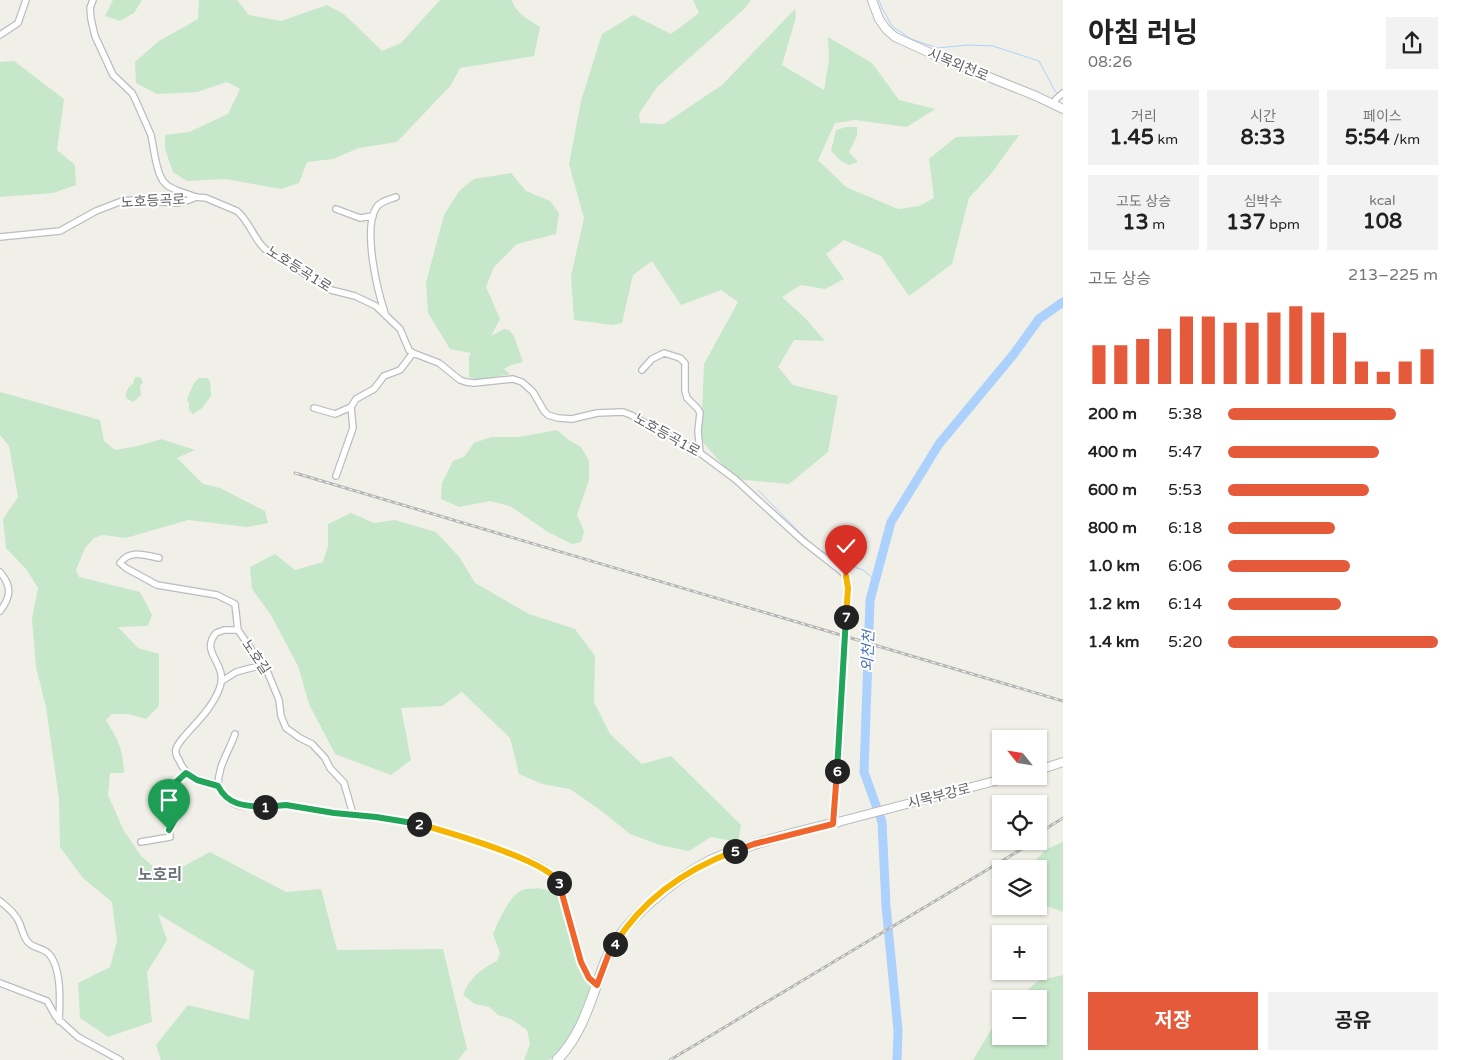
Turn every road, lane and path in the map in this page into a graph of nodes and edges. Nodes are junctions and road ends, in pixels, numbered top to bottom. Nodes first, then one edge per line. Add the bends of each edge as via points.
1 (26, 0) edge
2 (93, 0) edge
3 (872, 0) edge
4 (0, 35) edge
5 (1062, 93) edge
6 (1055, 101) junction
7 (1063, 109) edge
8 (196, 197) junction
9 (396, 197) dead end
10 (336, 209) dead end
11 (373, 216) junction
12 (0, 237) edge
13 (386, 315) junction
14 (413, 353) junction
15 (642, 370) dead end
16 (351, 407) junction
17 (314, 408) dead end
18 (700, 453) junction
19 (336, 476) dead end
20 (159, 558) dead end
21 (0, 572) edge
22 (0, 611) edge
23 (238, 630) junction
24 (258, 666) junction
25 (222, 681) junction
26 (235, 734) dead end
27 (1063, 762) edge
28 (1048, 767) edge
29 (186, 773) junction
30 (992, 782) edge
31 (218, 786) junction
32 (353, 814) junction
33 (836, 823) junction
34 (141, 842) dead end
35 (0, 901) edge
36 (0, 983) edge
37 (597, 985) junction
38 (59, 1021) junction
39 (120, 1060) edge
40 (557, 1060) edge

1 - 4 street via 18,22
2 - 8 street, 노호등곡로 via 90,8 95,36 113,75 136,101 151,135 159,173 168,186
3 - 6 street, 시목외천로 via 879,20 895,37
5 - 6 street
6 - 7 street, 시목외천로
8 - 12 street, 노호등곡로 via 177,202 122,201 60,231
8 - 13 street, 노호등곡1로 via 237,211 265,250 331,290 367,301
9 - 11 street via 381,202
10 - 11 street via 360,218
11 - 13 street via 370,240
13 - 14 street, 노호등곡1로 via 400,330
14 - 16 street via 400,370 384,376 374,389 356,399
14 - 18 street, 노호등곡1로 via 432,359 466,382 512,379 522,382 548,415 572,419 597,413 623,412
15 - 18 street via 652,359 664,353 685,363 687,398 700,413
16 - 17 street via 335,414
16 - 19 street via 353,428
18 - 33 street, 노호등곡1로 via 735,479 846,576
20 - 23 street via 137,553 120,563 157,585 217,595 235,604
21 - 22 street via 9,591
23 - 24 street, 노호길
23 - 25 street, 노호길 via 216,633 212,640 211,654 218,664
24 - 25 street via 236,672
24 - 32 street, 노호길 via 268,673 286,728 312,744 344,784
25 - 29 street via 216,700 176,749
26 - 31 street via 220,765
27 - 28 street
29 - 31 street
29 - 34 street via 174,784 172,791 175,819 169,830 170,837
30 - 33 street, 시목부강로
31 - 32 street via 237,805 286,805
32 - 37 street via 438,830 516,855 544,868 558,881 581,962 589,978
33 - 37 main road via 754,844 709,861 684,875 636,915 609,953
35 - 38 street via 13,913 29,944 44,950 54,960
36 - 38 street via 48,1001
37 - 40 main road via 579,1032
38 - 39 street via 78,1037

